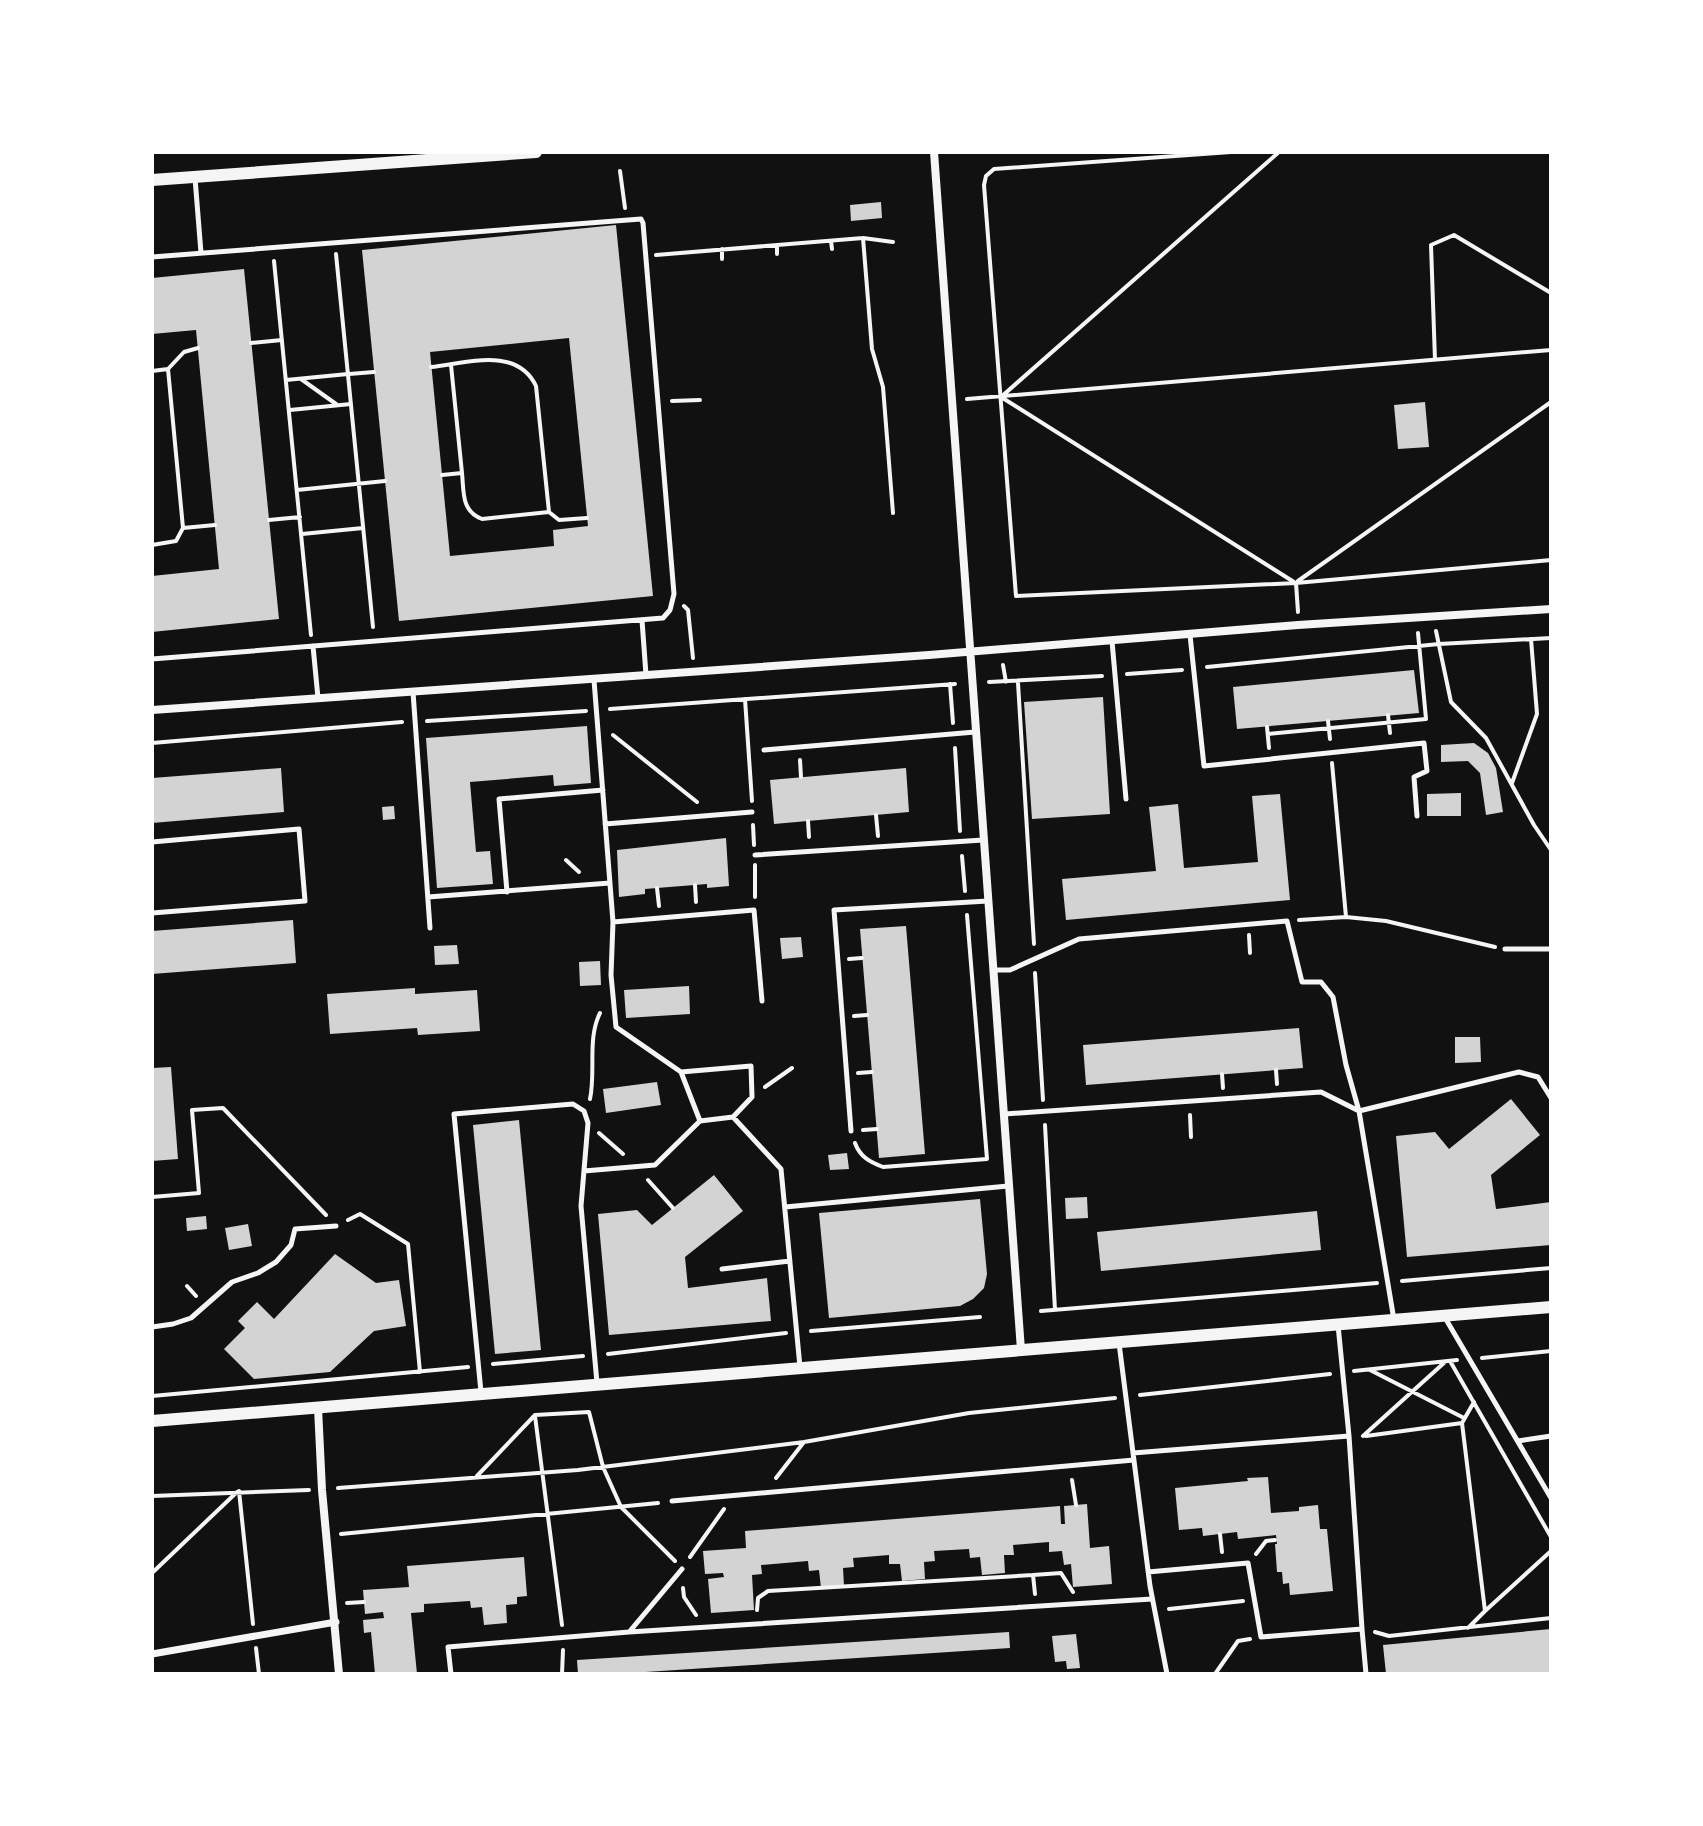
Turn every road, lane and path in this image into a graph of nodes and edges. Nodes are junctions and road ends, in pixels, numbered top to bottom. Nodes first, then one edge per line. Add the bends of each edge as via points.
1 (536, 152) edge
2 (934, 152) edge
3 (1231, 152) edge
4 (1279, 152) edge
5 (378, 158) edge
6 (620, 171) dead end
7 (195, 176) junction
8 (152, 180) edge
9 (626, 219) junction
10 (863, 238) junction
11 (831, 241) junction
12 (335, 242) junction
13 (893, 242) dead end
14 (777, 245) junction
15 (272, 247) junction
16 (722, 249) junction
17 (832, 249) dead end
18 (201, 253) junction
19 (777, 254) dead end
20 (646, 256) junction
21 (152, 257) edge
22 (722, 259) dead end
23 (1551, 293) edge
24 (282, 340) junction
25 (251, 343) dead end
26 (198, 348) dead end
27 (1551, 350) edge
28 (1435, 360) junction
29 (451, 365) junction
30 (431, 367) dead end
31 (168, 369) junction
32 (152, 371) edge
33 (374, 372) dead end
34 (348, 374) junction
35 (301, 379) junction
36 (286, 380) junction
37 (1001, 397) junction
38 (700, 400) dead end
39 (953, 401) junction
40 (658, 402) junction
41 (1551, 402) edge
42 (351, 404) junction
43 (338, 406) junction
44 (289, 410) junction
45 (462, 473) junction
46 (442, 475) dead end
47 (385, 481) dead end
48 (359, 483) junction
49 (297, 490) junction
50 (549, 512) junction
51 (893, 513) dead end
52 (300, 517) junction
53 (587, 518) dead end
54 (269, 520) dead end
55 (215, 525) dead end
56 (183, 528) junction
57 (363, 528) junction
58 (301, 535) junction
59 (152, 545) edge
60 (1551, 560) edge
61 (1296, 583) junction
62 (673, 598) junction
63 (1551, 609) edge
64 (1433, 617) junction
65 (1416, 618) junction
66 (642, 620) junction
67 (1298, 625) junction
68 (1190, 635) junction
69 (1551, 638) edge
70 (1531, 639) junction
71 (1112, 640) junction
72 (375, 642) junction
73 (1439, 644) junction
74 (313, 646) junction
75 (1419, 647) junction
76 (969, 651) junction
77 (693, 658) dead end
78 (152, 659) edge
79 (1003, 665) dead end
80 (1194, 669) junction
81 (1115, 675) junction
82 (646, 676) junction
83 (594, 680) junction
84 (989, 682) dead end
85 (1006, 682) junction
86 (1018, 683) junction
87 (413, 692) junction
88 (318, 698) junction
89 (745, 699) junction
90 (152, 710) edge
91 (596, 710) junction
92 (415, 721) junction
93 (1328, 721) dead end
94 (597, 723) junction
95 (1267, 727) dead end
96 (1329, 728) junction
97 (975, 732) junction
98 (954, 734) junction
99 (1268, 734) junction
100 (152, 743) edge
101 (764, 750) dead end
102 (1331, 752) junction
103 (1270, 759) junction
104 (1512, 783) junction
105 (603, 790) junction
106 (1126, 799) dead end
107 (752, 812) junction
108 (715, 815) junction
109 (1417, 816) dead end
110 (605, 824) junction
111 (983, 840) junction
112 (152, 842) edge
113 (960, 842) junction
114 (1551, 850) edge
115 (755, 855) junction
116 (610, 883) junction
117 (507, 892) junction
118 (428, 897) junction
119 (988, 901) junction
120 (966, 903) junction
121 (754, 910) junction
122 (152, 913) edge
123 (1346, 917) junction
124 (1287, 921) junction
125 (613, 922) junction
126 (430, 928) dead end
127 (1505, 949) joint
128 (1551, 949) edge
129 (1035, 958) junction
130 (993, 970) junction
131 (612, 989) junction
132 (762, 1001) dead end
133 (792, 1068) dead end
134 (681, 1072) junction
135 (752, 1097) junction
136 (1551, 1098) edge
137 (1189, 1101) junction
138 (584, 1111) junction
139 (1044, 1111) junction
140 (1359, 1111) junction
141 (1004, 1114) junction
142 (733, 1117) junction
143 (700, 1121) junction
144 (588, 1123) junction
145 (851, 1131) joint
146 (1191, 1137) dead end
147 (638, 1167) junction
148 (584, 1171) junction
149 (1009, 1186) junction
150 (152, 1197) edge
151 (785, 1207) junction
152 (673, 1208) dead end
153 (336, 1226) junction
154 (790, 1261) junction
155 (1551, 1268) edge
156 (722, 1269) dead end
157 (1388, 1282) junction
158 (1551, 1307) edge
159 (1055, 1310) junction
160 (1041, 1311) dead end
161 (1444, 1316) junction
162 (980, 1317) dead end
163 (1394, 1320) junction
164 (1338, 1324) junction
165 (152, 1327) edge
166 (797, 1332) junction
167 (1119, 1343) junction
168 (1021, 1350) junction
169 (1551, 1351) edge
170 (595, 1355) junction
171 (1470, 1359) junction
172 (1448, 1362) junction
173 (478, 1365) junction
174 (800, 1368) junction
175 (1370, 1370) junction
176 (1342, 1372) junction
177 (420, 1373) junction
178 (597, 1384) junction
179 (532, 1390) junction
180 (1416, 1392) junction
181 (481, 1394) junction
182 (152, 1396) edge
183 (1124, 1397) junction
184 (1474, 1402) junction
185 (318, 1408) junction
186 (535, 1415) junction
187 (1463, 1420) junction
188 (152, 1421) edge
189 (1349, 1436) junction
190 (1551, 1436) edge
191 (1362, 1437) junction
192 (1518, 1441) junction
193 (804, 1442) junction
194 (1349, 1448) junction
195 (1133, 1456) junction
196 (1070, 1466) junction
197 (603, 1467) junction
198 (543, 1473) junction
199 (475, 1478) junction
200 (322, 1490) junction
201 (239, 1491) junction
202 (765, 1493) junction
203 (152, 1496) edge
204 (733, 1496) junction
205 (1551, 1498) edge
206 (672, 1501) joint
207 (1076, 1505) dead end
208 (621, 1507) junction
209 (550, 1514) junction
210 (326, 1536) junction
211 (1551, 1537) edge
212 (1275, 1540) dead end
213 (1551, 1551) edge
214 (1248, 1563) junction
215 (682, 1569) junction
216 (1148, 1572) junction
217 (152, 1573) edge
218 (1075, 1594) dead end
219 (1152, 1599) junction
220 (1253, 1600) junction
221 (1154, 1611) junction
222 (1485, 1611) junction
223 (757, 1612) dead end
224 (698, 1617) dead end
225 (1551, 1618) edge
226 (336, 1622) junction
227 (1468, 1628) junction
228 (1362, 1629) junction
229 (629, 1632) junction
230 (254, 1636) junction
231 (564, 1637) junction
232 (1261, 1637) junction
233 (152, 1654) edge
234 (259, 1674) edge
235 (339, 1674) edge
236 (451, 1674) edge
237 (562, 1674) edge
238 (1167, 1674) edge
239 (1215, 1674) edge
240 (1366, 1674) edge

1 - 5 street
2 - 39 street
3 - 37 path via 994,169 986,176
4 - 37 path
5 - 7 street
6 - 9 path
7 - 8 street
7 - 18 lane
9 - 12 lane
9 - 20 lane via 642,221
10 - 11 path
10 - 13 path
10 - 51 path
11 - 14 path
11 - 17 path
12 - 15 lane
12 - 34 path
14 - 16 path
14 - 19 path
15 - 18 lane
15 - 24 path
16 - 20 path
16 - 22 path
18 - 21 lane
20 - 40 lane
23 - 28 path via 1454,235 1431,245
24 - 25 path
24 - 36 path
26 - 31 path via 184,352
27 - 28 path
28 - 37 path
29 - 30 path
29 - 45 path
29 - 50 path via 503,359 531,377
31 - 32 path
31 - 56 path
33 - 34 path
34 - 35 path
34 - 42 path
35 - 36 path
35 - 43 path
36 - 44 path
37 - 39 path
37 - 61 path
37 - 61 path via 1016,596
38 - 40 path
39 - 76 street
40 - 62 lane
41 - 61 path
42 - 43 path
42 - 48 path
43 - 44 path
44 - 49 path
45 - 46 path
45 - 50 path via 465,505 476,517
47 - 48 path
48 - 49 path
48 - 57 path
49 - 52 path
50 - 53 path via 559,520
52 - 54 path
52 - 58 path
55 - 56 path
56 - 59 path via 176,541
57 - 58 path
57 - 72 path
58 - 74 path
60 - 61 path
61 - 67 path
62 - 66 lane via 663,618
62 - 77 path via 688,610
63 - 64 street
64 - 65 street
64 - 73 path
65 - 67 street
65 - 75 path
66 - 72 lane
66 - 82 lane
67 - 68 street
68 - 71 street
68 - 80 lane
69 - 70 path
70 - 73 path
70 - 104 path via 1537,714
71 - 76 street
71 - 81 lane
72 - 74 lane
73 - 75 path
73 - 104 path via 1451,702 1486,738
74 - 78 lane
74 - 88 lane
75 - 80 path
75 - 96 path via 1426,719
76 - 82 street
76 - 97 street
79 - 85 path
80 - 81 path
80 - 103 lane via 1204,766
81 - 86 path
81 - 106 lane
82 - 83 street
83 - 87 street
83 - 91 lane
84 - 85 path
85 - 86 path
86 - 129 path
87 - 88 street
87 - 92 lane
88 - 90 street
89 - 91 path
89 - 98 path via 953,684
89 - 107 path
91 - 92 path
91 - 94 lane
92 - 100 path
92 - 118 lane
93 - 96 path
94 - 105 lane
94 - 108 path
95 - 99 path
96 - 99 path
96 - 102 path
97 - 98 lane
97 - 111 street
98 - 101 lane
98 - 113 path
99 - 103 path
102 - 103 lane
102 - 109 lane via 1424,743 1427,771 1414,777
102 - 123 path
104 - 114 path
105 - 110 lane
105 - 117 lane via 499,799
107 - 108 lane
107 - 115 path
108 - 110 lane
110 - 116 lane
111 - 113 lane
111 - 119 street
112 - 122 lane via 299,829 305,901
113 - 115 lane
113 - 120 path
115 - 121 path
116 - 117 lane
116 - 125 lane
117 - 118 lane
118 - 126 lane
119 - 120 lane
119 - 130 street
120 - 145 lane via 834,910
120 - 145 path via 987,1159 883,1167 858,1152
121 - 125 lane
121 - 132 lane
123 - 124 path
123 - 127 path
124 - 129 lane via 1079,939
124 - 140 lane via 1302,982 1321,982 1333,997
125 - 131 lane
127 - 128 lane
129 - 130 lane via 1010,970
129 - 139 path
130 - 141 street
131 - 134 lane via 616,1027
131 - 138 path via 597,1018 591,1098
133 - 135 path
134 - 135 lane via 751,1066
134 - 143 lane
135 - 142 lane
136 - 140 lane via 1538,1077 1519,1072
137 - 139 lane
137 - 140 lane via 1321,1092
137 - 146 path
138 - 144 lane
138 - 173 lane via 573,1104 454,1114
139 - 141 lane
139 - 159 path
140 - 157 lane
141 - 149 street
142 - 143 lane
142 - 151 lane via 781,1169
143 - 147 lane via 655,1165
144 - 147 path
144 - 148 lane
147 - 148 lane
147 - 152 path
148 - 170 lane via 581,1206
149 - 151 lane
149 - 168 street
150 - 153 path via 199,1193 192,1110 223,1108
151 - 154 lane
153 - 165 lane via 295,1229 291,1245 276,1262 232,1282 191,1318
153 - 177 path via 360,1214 408,1244
154 - 156 lane
154 - 166 lane
155 - 157 path
157 - 159 path
157 - 163 lane
158 - 161 street
159 - 160 path
161 - 163 street
161 - 171 lane
162 - 166 path
163 - 164 street
164 - 167 street
164 - 176 lane
166 - 170 path
166 - 174 lane
167 - 168 street
167 - 183 lane
168 - 174 street
169 - 171 path
170 - 173 path
170 - 178 lane
171 - 172 path
171 - 192 lane
172 - 175 path
172 - 180 path
172 - 184 path
173 - 177 path
173 - 181 lane
174 - 178 street
175 - 176 path
175 - 180 path
176 - 183 path
176 - 189 lane
177 - 182 path
178 - 179 street
179 - 181 street
179 - 186 path
180 - 187 path
180 - 191 path
181 - 185 street
183 - 193 path via 969,1413
183 - 195 lane
184 - 187 path
184 - 211 path
185 - 188 street
185 - 200 street
186 - 197 path via 589,1412
186 - 198 path
186 - 199 path
187 - 191 path
187 - 222 path
189 - 194 lane
189 - 195 lane
190 - 192 lane
191 - 194 path
192 - 205 lane
193 - 197 path
193 - 202 path
194 - 228 lane
195 - 196 lane
195 - 216 lane
196 - 202 lane
196 - 207 path
197 - 198 path
197 - 208 path
198 - 199 path
198 - 209 path
199 - 200 path
200 - 201 path
200 - 210 street
201 - 203 path
201 - 217 path
201 - 230 path
202 - 204 lane
204 - 206 lane
204 - 215 path
206 - 208 path
208 - 209 path
208 - 215 path
209 - 210 path
209 - 231 path
210 - 226 street
212 - 214 path via 1266,1541
213 - 222 path
214 - 216 lane
214 - 220 lane
215 - 224 path via 684,1597
215 - 229 lane
216 - 219 lane
218 - 223 path via 1061,1573 994,1576 768,1591 758,1598
219 - 221 lane
219 - 229 lane
220 - 221 path
220 - 232 lane
221 - 238 lane
222 - 227 path
225 - 227 path
226 - 230 street
226 - 235 street
227 - 228 path via 1389,1636
228 - 232 lane
228 - 240 lane
229 - 231 lane
230 - 233 street
230 - 234 path
231 - 236 lane via 448,1647
231 - 237 path
232 - 239 path via 1238,1641

